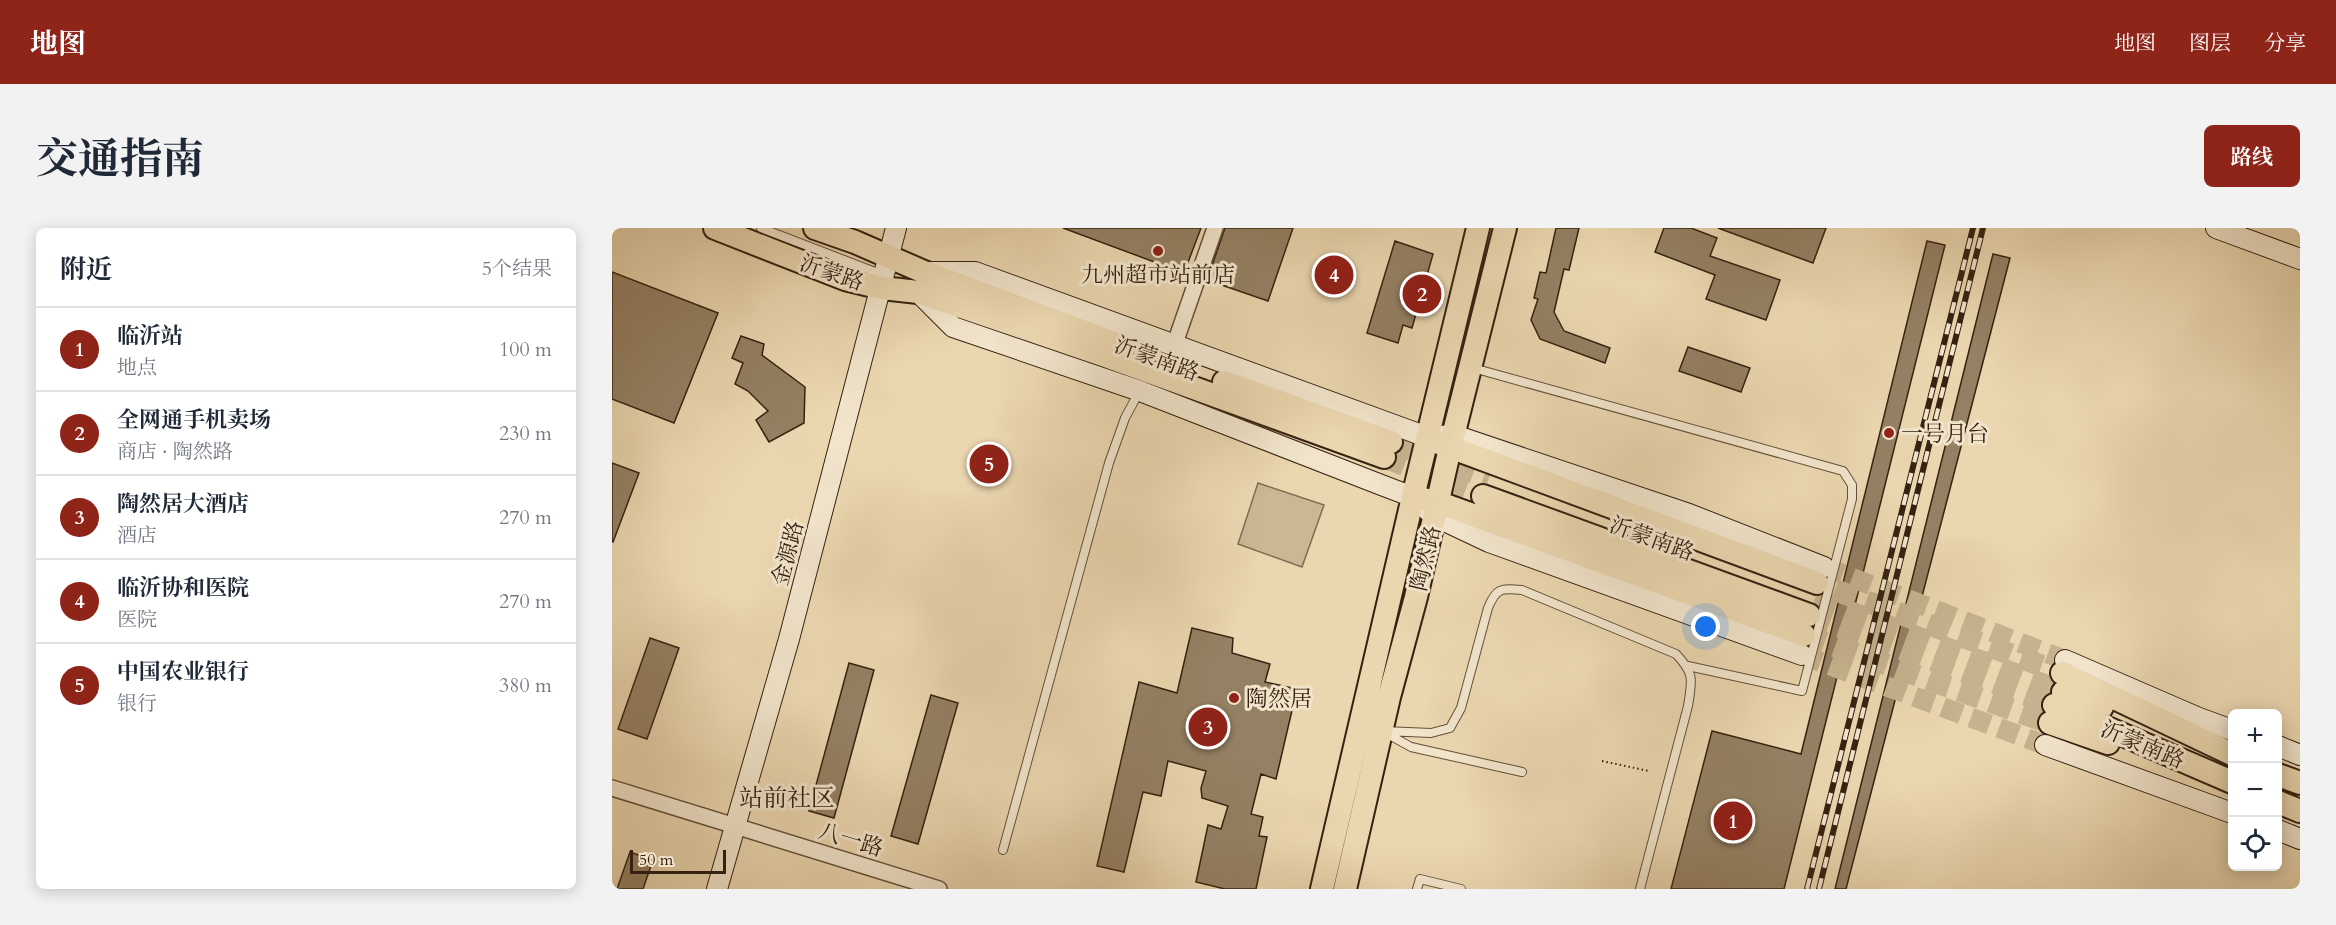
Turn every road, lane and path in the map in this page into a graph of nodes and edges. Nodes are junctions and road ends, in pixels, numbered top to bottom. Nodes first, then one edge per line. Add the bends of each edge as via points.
1 (715, 228) edge
2 (761, 228) edge
3 (815, 228) edge
4 (896, 228) edge
5 (1215, 228) edge
6 (1478, 228) edge
7 (1505, 228) edge
8 (2216, 228) edge
9 (2300, 259) edge
10 (885, 274) junction
11 (921, 282) junction
12 (1174, 346) junction
13 (1472, 367) junction
14 (1140, 391) junction
15 (1427, 437) junction
16 (1452, 442) junction
17 (1388, 449) tunnel mouth
18 (1486, 487) tunnel mouth
19 (1413, 497) junction
20 (1436, 509) junction
21 (1812, 609) junction
22 (1688, 666) junction
23 (2059, 690) junction
24 (2228, 729) edge
25 (1383, 731) junction
26 (2045, 745) tunnel mouth
27 (2282, 748) edge
28 (2228, 754) edge
29 (2300, 755) edge
30 (1602, 761) dead end
31 (1649, 771) dead end
32 (1522, 772) dead end
33 (2282, 777) edge
34 (2228, 782) edge
35 (2300, 783) edge
36 (612, 788) edge
37 (2282, 804) edge
38 (2300, 811) edge
39 (2228, 812) edge
40 (735, 826) junction
41 (2282, 832) edge
42 (2300, 839) edge
43 (1003, 849) dead end
44 (717, 889) edge
45 (939, 889) edge
46 (1322, 889) edge
47 (1345, 889) edge
48 (1417, 889) edge
49 (1461, 889) edge
50 (1640, 889) edge

1 - 10 main road, 沂蒙路 via 845,279
2 - 10 lane
3 - 10 main road, 沂蒙路 via 855,242
4 - 10 street, 金源路
5 - 12 street
6 - 15 main road, 陶然路
7 - 13 main road, 陶然路
8 - 9 street
10 - 11 main road, 沂蒙路
10 - 11 main road, 沂蒙路
10 - 40 street, 金源路 via 789,639
11 - 12 street via 975,272
11 - 14 street via 953,327
11 - 17 main road, 沂蒙南路 via 1108,341
12 - 15 street
13 - 16 main road, 陶然路
13 - 22 lane via 1843,471 1852,485 1852,499 1802,691
14 - 19 street
14 - 43 lane via 1125,418 1109,463
15 - 16 main road
15 - 19 main road, 陶然路
16 - 20 main road, 陶然路
16 - 21 main road
18 - 21 main road, 沂蒙南路
19 - 20 main road
19 - 46 main road, 陶然路
20 - 21 main road
20 - 25 main road, 陶然路
22 - 25 lane via 1665,649 1522,590 1504,589 1494,594 1488,608 1461,708 1450,728 1431,733
22 - 50 lane via 1693,678 1688,706
23 - 24 street via 2199,718
23 - 28 main road, 沂蒙南路
23 - 34 main road, 沂蒙南路
25 - 32 lane via 1411,747
25 - 47 main road, 陶然路
26 - 39 street
27 - 29 street
30 - 31 path
33 - 35 main road
36 - 40 street, 八一路
37 - 38 main road
40 - 44 street, 金源路
40 - 45 street, 八一路
41 - 42 street
48 - 49 lane via 1420,879

